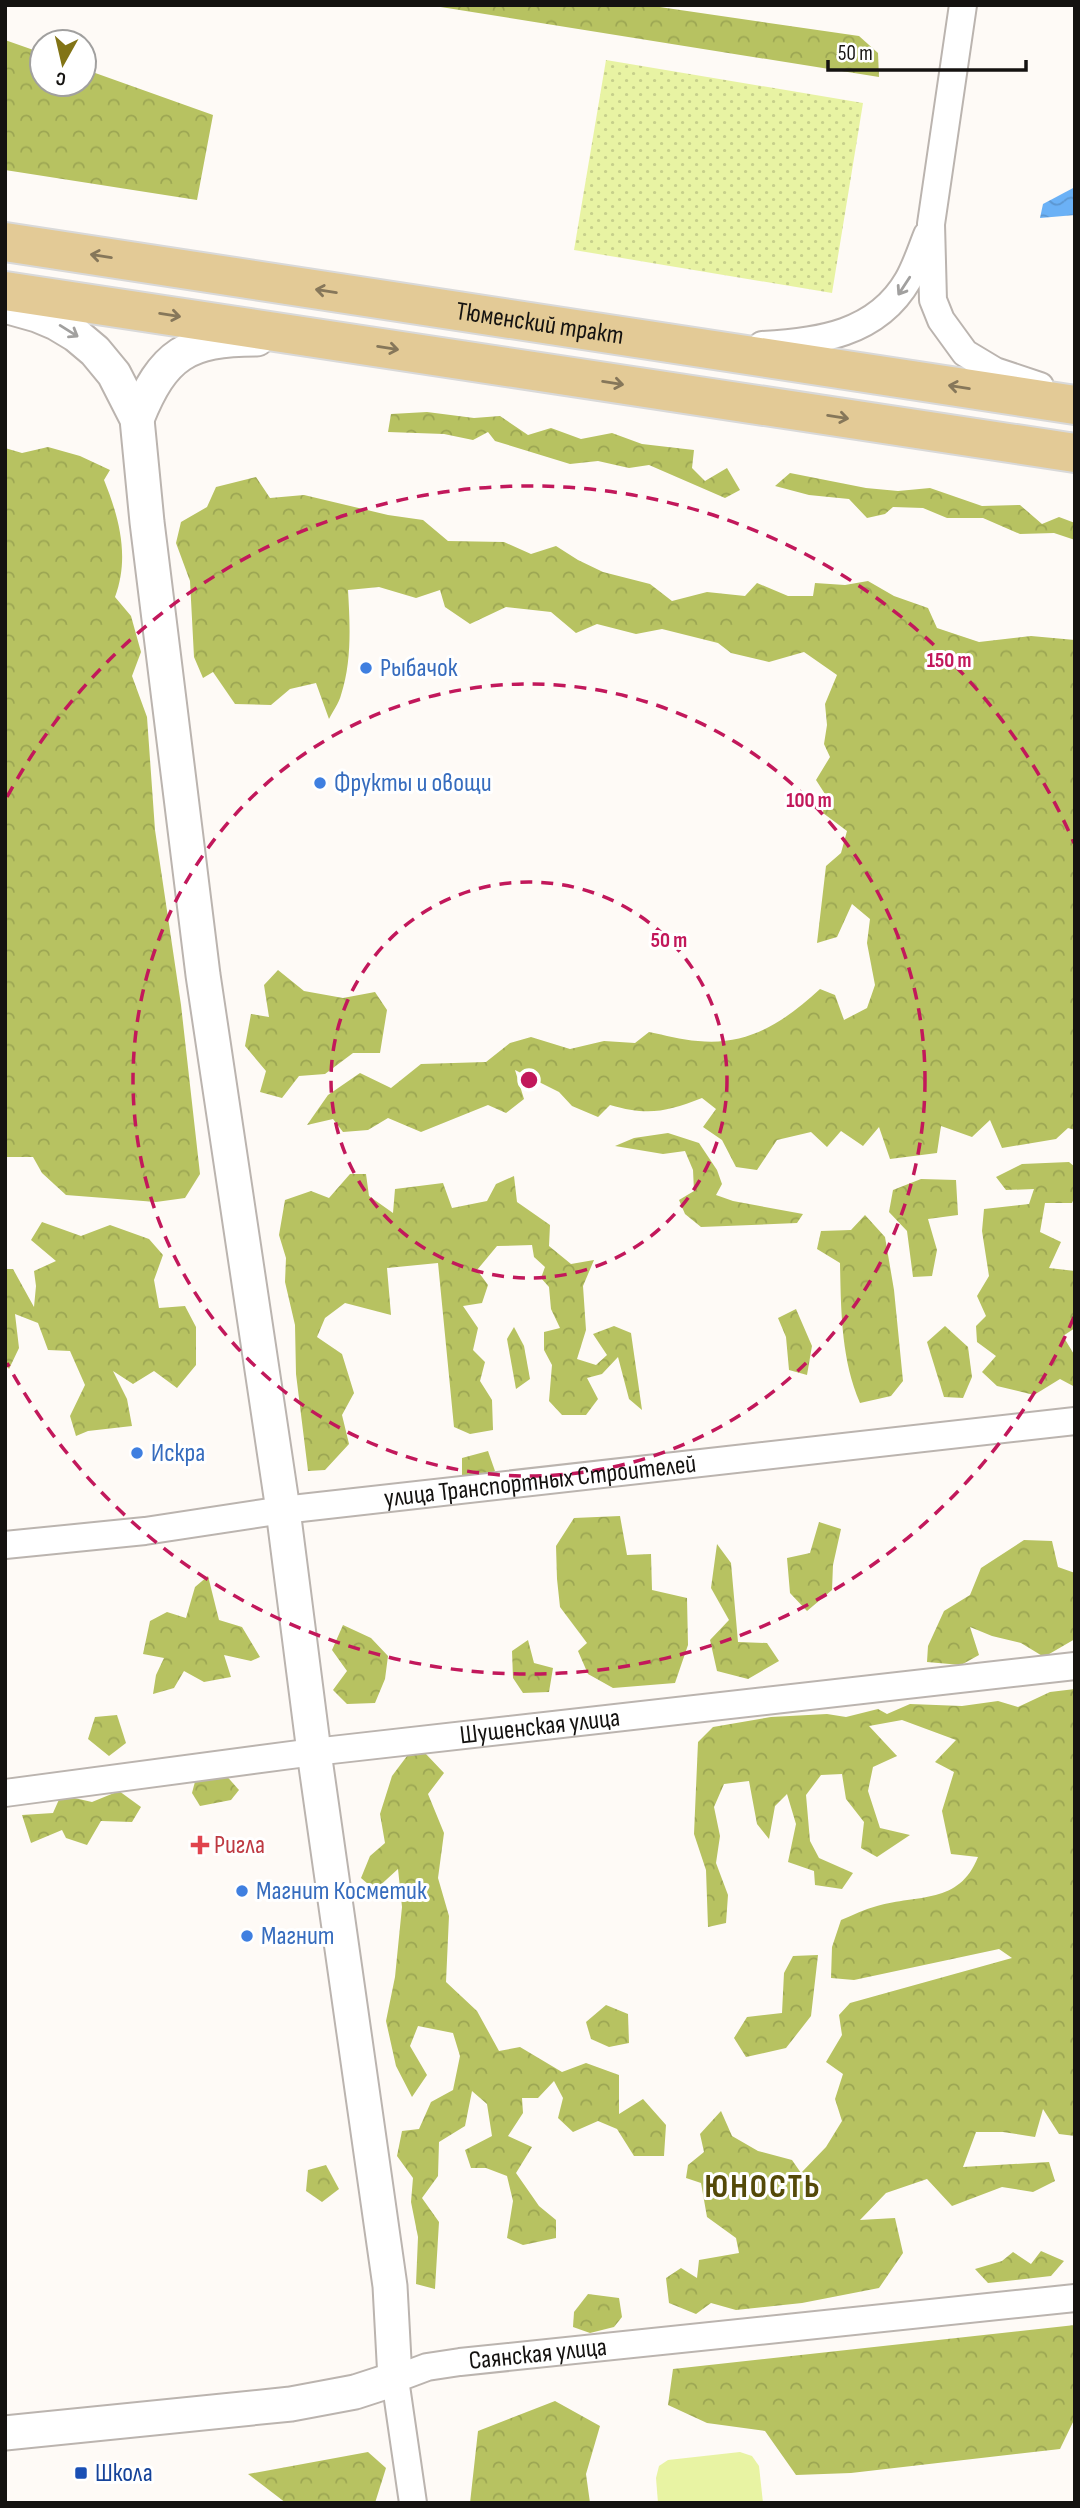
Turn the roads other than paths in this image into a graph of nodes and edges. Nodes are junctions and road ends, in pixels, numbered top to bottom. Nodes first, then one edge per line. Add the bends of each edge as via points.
1 (963, 5) edge
2 (931, 224) junction
3 (5, 242) edge
4 (5, 290) edge
5 (5, 306) edge
6 (320, 338) junction
7 (708, 349) junction
8 (1075, 398) edge
9 (1075, 405) edge
10 (137, 419) junction
11 (1075, 453) edge
12 (1075, 1421) edge
13 (283, 1510) junction
14 (5, 1545) edge
15 (1075, 1666) edge
16 (314, 1752) junction
17 (5, 1793) edge
18 (1075, 2298) edge
19 (395, 2379) junction
20 (5, 2433) edge
21 (413, 2503) edge

1 - 2 street
2 -> 7 street via 909,279 881,312 862,325 804,342
2 - 8 street via 933,300 965,353 995,371
7 -> 3 main road, Тюменский тракт
4 -> 6 main road, Тюменский тракт
5 -> 10 street via 56,323 95,351 114,374
6 - 10 street via 237,339 196,346 161,371
6 -> 11 main road, Тюменский тракт
9 -> 7 main road, Тюменский тракт
10 - 13 street via 203,975
12 - 13 street, улица Транспортных Строителей
13 - 14 street, улица Транспортных Строителей via 145,1531
13 - 16 street
15 - 16 street, Шушенская улица
16 - 17 street, Шушенская улица
16 - 19 street via 390,2286
18 - 19 street, Саянская улица via 460,2362 427,2367
19 - 20 street, Саянская улица via 291,2404
19 - 21 street

